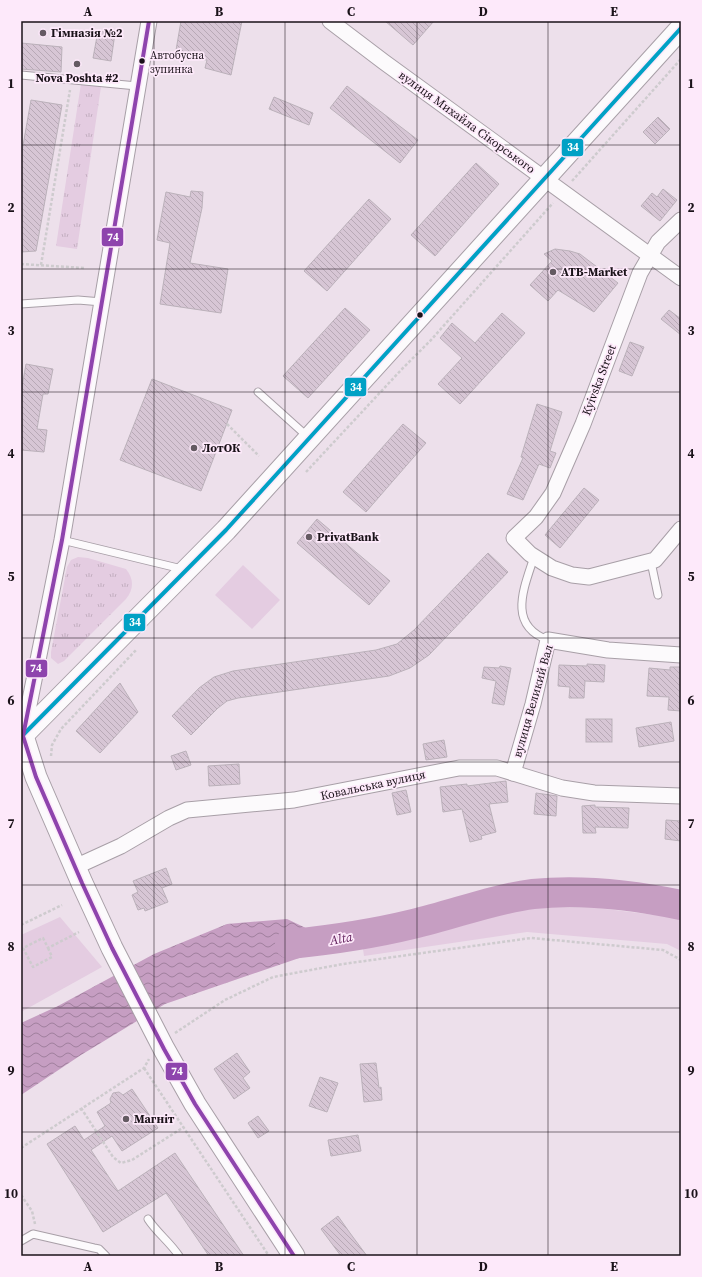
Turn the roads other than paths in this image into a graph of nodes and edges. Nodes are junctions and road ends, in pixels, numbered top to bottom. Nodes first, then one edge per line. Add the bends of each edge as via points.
1 (149, 21) edge
2 (330, 21) edge
3 (681, 28) edge
4 (21, 75) edge
5 (137, 86) junction
6 (545, 178) junction
7 (681, 220) edge
8 (649, 256) junction
9 (681, 278) edge
10 (102, 302) junction
11 (21, 304) edge
12 (258, 392) dead end
13 (309, 439) junction
14 (681, 529) edge
15 (62, 540) junction
16 (534, 557) junction
17 (651, 562) junction
18 (186, 570) junction
19 (658, 595) dead end
20 (548, 640) junction
21 (681, 655) edge
22 (22, 737) edge
23 (513, 773) junction
24 (681, 796) edge
25 (75, 867) junction
26 (148, 1219) dead end
27 (21, 1241) edge
28 (106, 1256) edge
29 (179, 1256) edge
30 (294, 1256) edge

1 - 5 street
2 - 6 street, вулиця Михайла Сікорського
3 - 6 main road
4 - 5 lane
5 - 10 street
6 - 8 street, вулиця Михайла Сікорського
6 - 13 main road
7 - 8 street, Kyivska Street via 658,242
8 - 9 street, вулиця Михайла Сікорського
8 - 16 street, Kyivska Street via 563,473 544,507 514,538
10 - 11 lane via 78,300
10 - 15 street
12 - 13 lane
13 - 18 main road
14 - 17 street via 661,554
15 - 18 lane
15 - 22 street
16 - 17 street via 559,571 584,577 598,576
16 - 20 lane via 522,598 522,618 532,632
17 - 19 lane
18 - 22 main road
20 - 21 street, вулиця Великий Вал via 608,650
20 - 23 street, вулиця Великий Вал
22 - 25 main road via 36,777
23 - 24 street, Ковальська вулиця via 562,788 587,792
23 - 25 street, Ковальська вулиця via 487,767 459,768 294,800 187,810 121,846
25 - 30 main road via 112,948 163,1034 195,1104
26 - 29 lane
27 - 28 lane via 33,1234 99,1249

